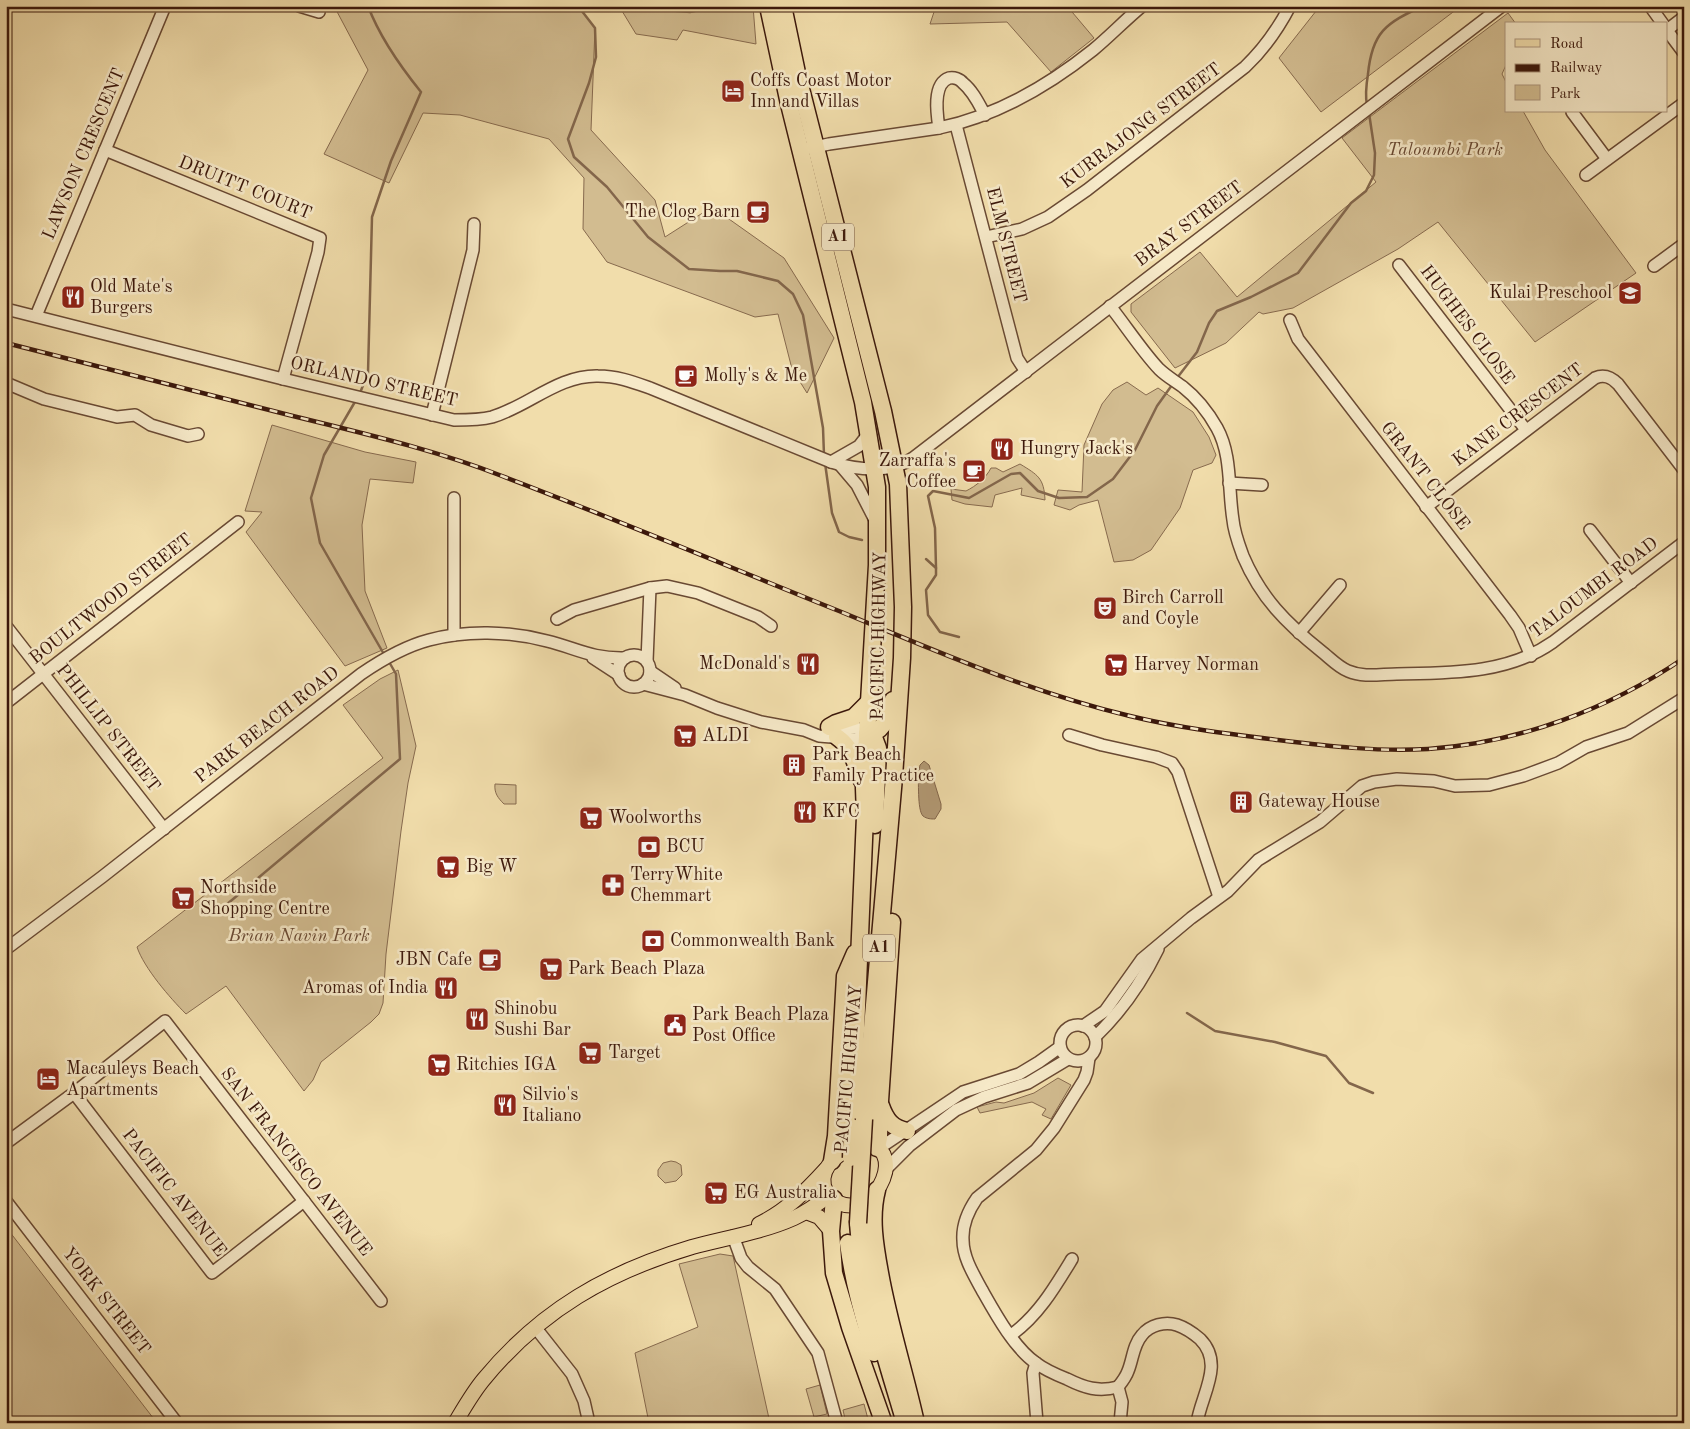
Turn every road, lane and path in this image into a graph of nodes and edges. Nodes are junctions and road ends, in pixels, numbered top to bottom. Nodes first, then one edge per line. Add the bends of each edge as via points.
1 (165, 6) edge
2 (299, 6) edge
3 (768, 6) edge
4 (783, 6) edge
5 (1290, 6) edge
6 (1502, 6) edge
7 (1650, 6) edge
8 (1137, 8) edge
9 (319, 12) dead end
10 (1684, 17) edge
11 (1661, 22) edge
12 (1668, 26) edge
13 (1668, 32) edge
14 (1684, 53) edge
15 (1684, 103) edge
16 (1572, 112) edge
17 (985, 115) junction
18 (956, 125) junction
19 (939, 128) junction
20 (808, 149) junction
21 (105, 150) junction
22 (1607, 159) junction
23 (1586, 175) dead end
24 (474, 224) dead end
25 (986, 238) junction
26 (1684, 244) edge
27 (1399, 265) dead end
28 (1654, 266) dead end
29 (1110, 306) junction
30 (6, 309) edge
31 (36, 316) junction
32 (1290, 320) dead end
33 (1026, 372) junction
34 (282, 379) junction
35 (7, 386) edge
36 (432, 415) junction
37 (1526, 430) junction
38 (869, 432) junction
39 (198, 434) dead end
40 (836, 463) junction
41 (896, 467) junction
42 (874, 468) junction
43 (1684, 470) edge
44 (1229, 483) junction
45 (1262, 485) dead end
46 (454, 498) dead end
47 (1426, 507) junction
48 (238, 522) dead end
49 (878, 526) junction
50 (1590, 530) dead end
51 (1684, 542) edge
52 (1631, 583) junction
53 (1340, 585) dead end
54 (650, 588) junction
55 (556, 619) dead end
56 (649, 625) junction
57 (6, 626) edge
58 (771, 626) dead end
59 (1299, 633) junction
60 (454, 635) junction
61 (588, 654) junction
62 (1531, 656) junction
63 (627, 657) junction
64 (648, 666) junction
65 (44, 674) junction
66 (619, 675) junction
67 (900, 679) junction
68 (643, 684) junction
69 (685, 695) junction
70 (1684, 698) edge
71 (869, 702) junction
72 (6, 703) edge
73 (833, 732) junction
74 (867, 734) junction
75 (1069, 735) dead end
76 (894, 777) junction
77 (864, 788) junction
78 (164, 829) junction
79 (1219, 897) junction
80 (859, 942) junction
81 (1160, 945) junction
82 (6, 949) edge
83 (873, 1019) junction
84 (1083, 1026) junction
85 (1095, 1037) junction
86 (1060, 1046) junction
87 (1078, 1060) junction
88 (74, 1093) junction
89 (880, 1102) junction
90 (858, 1123) junction
91 (907, 1131) junction
92 (6, 1143) edge
93 (878, 1149) junction
94 (831, 1163) junction
95 (887, 1168) junction
96 (877, 1190) junction
97 (831, 1197) junction
98 (6, 1201) edge
99 (304, 1202) junction
100 (806, 1212) junction
101 (845, 1228) junction
102 (733, 1236) junction
103 (1072, 1259) dead end
104 (381, 1301) dead end
105 (535, 1327) junction
106 (1011, 1335) junction
107 (1036, 1363) junction
108 (1118, 1387) junction
109 (177, 1423) edge
110 (455, 1423) edge
111 (589, 1423) edge
112 (836, 1423) edge
113 (884, 1423) edge
114 (892, 1423) edge
115 (906, 1423) edge
116 (916, 1423) edge
117 (1037, 1423) edge
118 (1120, 1423) edge
119 (1197, 1423) edge

1 - 21 street, LAWSON CRESCENT
2 - 9 street
3 - 20 highway, PACIFIC HIGHWAY / A1 via 785,88
4 - 20 highway, PACIFIC HIGHWAY / A1
5 - 25 street, KURRAJONG STREET via 1261,51 1245,67 1086,190 1048,217 1022,229
6 - 29 street, BRAY STREET
7 - 11 street
8 - 17 street via 1092,50 1055,77
10 - 12 street
13 - 14 street
15 - 22 street
16 - 22 street
17 - 18 street
17 - 19 street via 967,86 950,78 941,85 938,96
18 - 19 street
18 - 25 street, ELM STREET
19 - 20 street
20 - 38 highway, PACIFIC HIGHWAY / A1
20 - 41 highway, PACIFIC HIGHWAY / A1
21 - 31 street, LAWSON CRESCENT
21 - 34 street, DRUITT COURT via 320,238
22 - 23 street
24 - 36 street via 473,250
25 - 33 street, ELM STREET via 1017,358
26 - 28 street
27 - 37 street, HUGHES CLOSE
29 - 33 street, BRAY STREET
29 - 44 street, TALOUMBI ROAD via 1159,369 1198,401 1218,429 1224,445
30 - 31 street, ORLANDO STREET
31 - 34 street, ORLANDO STREET
32 - 47 street, GRANT CLOSE via 1298,339
33 - 41 street, BRAY STREET via 913,458
34 - 36 street, ORLANDO STREET
35 - 39 street via 44,399 118,417 135,415 151,425 188,436
36 - 40 street, ORLANDO STREET via 454,420 483,419 503,413 558,384 585,376 611,376 650,388
37 - 43 street, KANE CRESCENT via 1595,378 1605,376 1618,384
37 - 47 street, KANE CRESCENT
38 - 40 street via 859,446
38 - 42 highway, PACIFIC HIGHWAY / A1
40 - 42 street, ORLANDO STREET
40 - 49 street via 857,485
41 - 42 street, ORLANDO STREET
41 - 67 highway, PACIFIC HIGHWAY / A1 via 903,607
42 - 49 highway, PACIFIC HIGHWAY / A1
44 - 45 street
44 - 59 street, TALOUMBI ROAD via 1233,522 1252,575 1279,615
46 - 60 street
47 - 62 street, GRANT CLOSE via 1510,615
48 - 65 street, BOULTWOOD STREET
49 - 71 highway, PACIFIC HIGHWAY / A1
50 - 52 street
51 - 52 street, TALOUMBI ROAD
52 - 62 street, TALOUMBI ROAD
53 - 59 street
54 - 55 street via 574,610
54 - 56 street
54 - 58 street via 667,586 698,594 758,617
56 - 63 street via 639,644
56 - 64 street
57 - 65 street, PHILLIP STREET
59 - 62 street, TALOUMBI ROAD via 1340,667 1366,675 1481,670
60 - 61 street, PARK BEACH ROAD via 524,635
60 - 78 street, PARK BEACH ROAD via 428,640 378,662
61 - 63 street, PARK BEACH ROAD
61 - 66 street, PARK BEACH ROAD
63 - 64 street via 639,656
63 - 66 street via 619,665
64 - 68 street via 649,676
64 - 69 street
65 - 72 street, BOULTWOOD STREET
65 - 78 street, PHILLIP STREET
66 - 68 street via 628,685
67 - 74 highway via 885,722 876,732
67 - 76 highway, PACIFIC HIGHWAY / A1
68 - 69 street
69 - 73 street via 761,722
70 - 79 street via 1628,733 1586,747 1558,763 1523,776 1489,785 1454,786 1434,781 1397,779 1367,783 1320,822 1258,860
71 - 73 highway via 854,717 836,723
71 - 74 highway, PACIFIC HIGHWAY / A1
73 - 74 street via 856,739
73 - 77 highway via 851,751
74 - 77 highway, PACIFIC HIGHWAY / A1
74 - 83 highway via 875,740 878,748 867,976
75 - 79 street via 1172,764 1178,772
76 - 83 highway, PACIFIC HIGHWAY / A1
76 - 89 highway via 894,898
77 - 80 highway, PACIFIC HIGHWAY / A1
78 - 82 street, PARK BEACH ROAD
79 - 81 street
80 - 90 highway, PACIFIC HIGHWAY / A1
80 - 94 highway via 845,976 836,1136
81 - 84 street via 1142,959 1105,1011
81 - 85 street via 1119,1013
83 - 90 highway, PACIFIC HIGHWAY / A1
84 - 85 street
84 - 86 street via 1074,1025 1064,1031
85 - 87 street via 1096,1049
86 - 87 street via 1061,1051
86 - 91 street via 1019,1074 963,1092
87 - 95 street via 956,1110 909,1146
87 - 106 street via 1087,1072 1054,1128 1036,1150 970,1207 963,1230 962,1242 968,1262
88 - 92 street
88 - 99 street, PACIFIC AVENUE via 212,1273
88 - 99 street, SAN FRANCISCO AVENUE via 165,1021
89 - 91 highway via 890,1124
89 - 93 highway
90 - 101 highway, PACIFIC HIGHWAY / A1, bridge
91 - 93 street
93 - 94 main road via 867,1144 853,1147
93 - 95 main road
94 - 97 main road via 823,1182
94 - 102 main road via 806,1191 782,1211
95 - 96 main road
96 - 97 main road via 855,1205 846,1205
96 - 116 highway via 874,1242 886,1306
97 - 100 main road
97 - 101 highway
98 - 109 street, YORK STREET
99 - 104 street, SAN FRANCISCO AVENUE
100 - 101 main road
100 - 102 main road via 778,1225
101 - 113 highway via 834,1272
101 - 114 highway, PACIFIC HIGHWAY / A1 via 858,1299
101 - 115 highway, PACIFIC HIGHWAY / A1 via 860,1255
102 - 105 main road via 630,1268 576,1297
102 - 112 street via 741,1258 775,1288 818,1353
103 - 106 street via 1040,1308
105 - 110 main road via 483,1380
105 - 111 street via 572,1374
106 - 107 street
107 - 108 street via 1080,1386 1100,1390
107 - 117 street via 1033,1373
108 - 118 street via 1122,1402
108 - 119 street via 1135,1345 1149,1328 1171,1323 1182,1326 1206,1345 1212,1370

